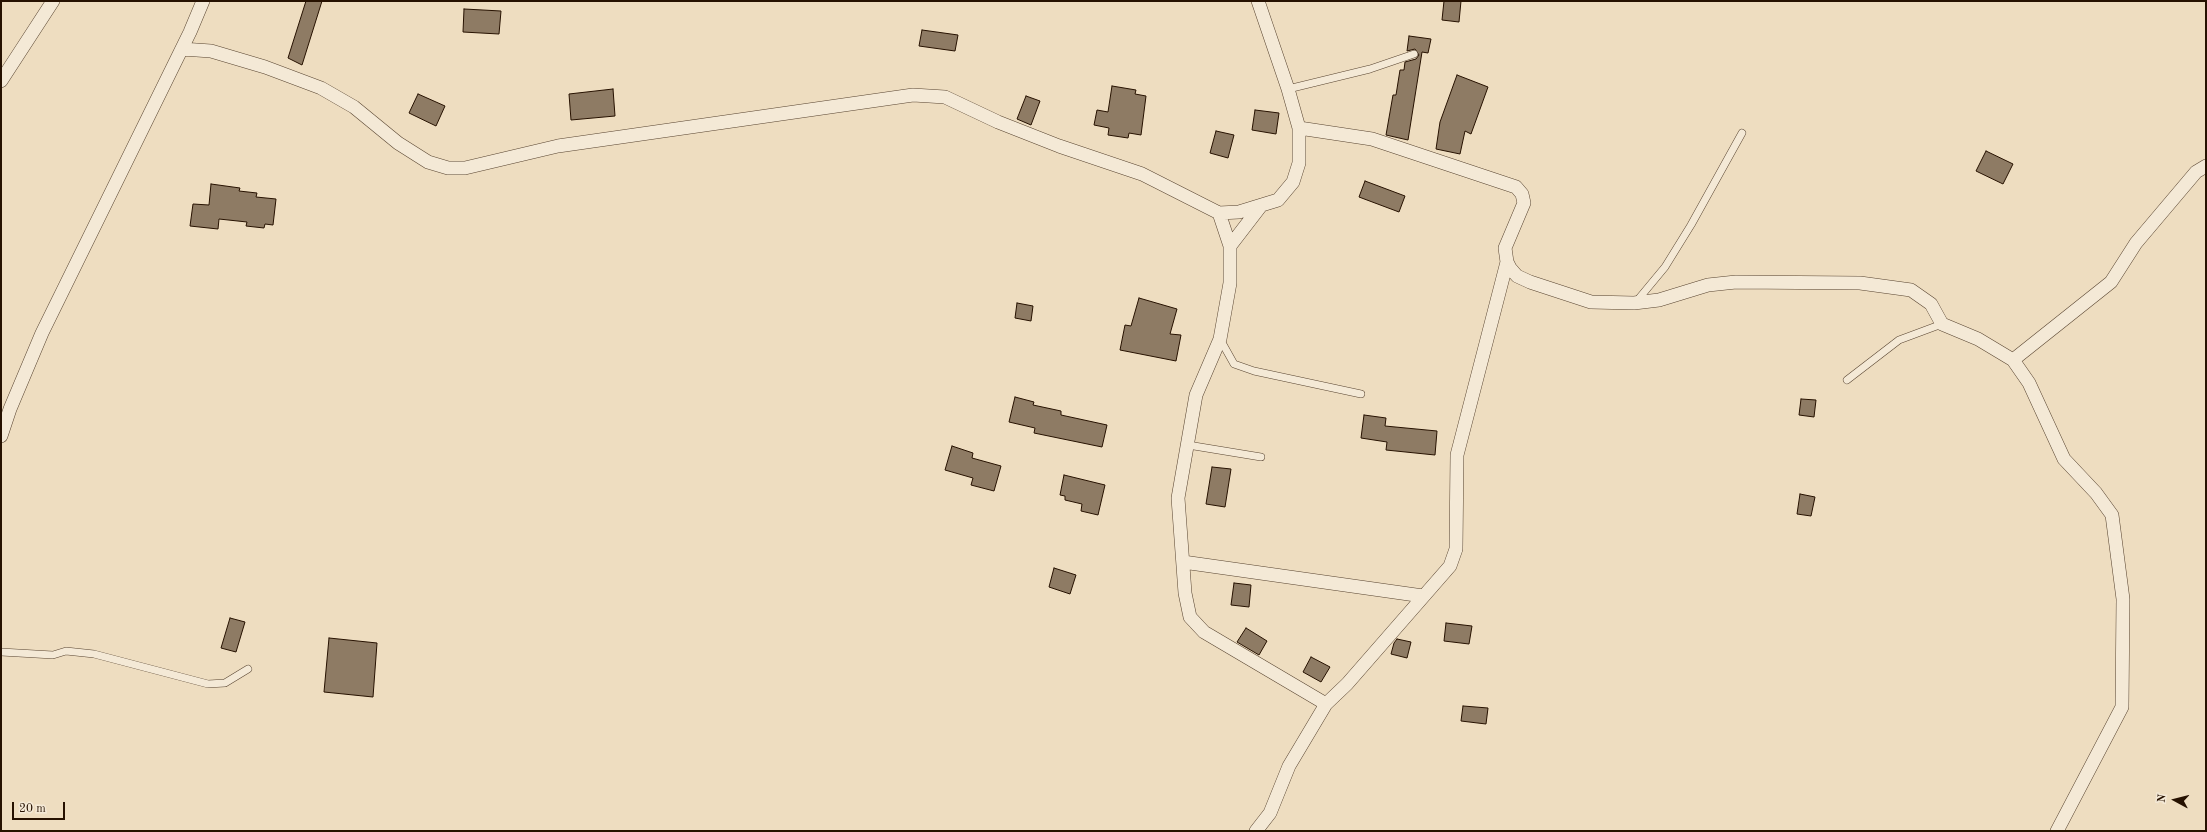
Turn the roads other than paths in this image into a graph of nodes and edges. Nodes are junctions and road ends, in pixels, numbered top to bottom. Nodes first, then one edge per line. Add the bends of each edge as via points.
1 (53, 1) edge
2 (202, 1) edge
3 (1258, 1) edge
4 (182, 49) junction
5 (1414, 54) dead end
6 (1, 81) edge
7 (1288, 89) junction
8 (1299, 128) junction
9 (1742, 133) dead end
10 (2206, 166) edge
11 (1260, 207) junction
12 (1219, 213) junction
13 (1230, 246) junction
14 (1507, 262) junction
15 (1634, 303) junction
16 (1942, 324) junction
17 (1220, 339) junction
18 (2013, 360) junction
19 (1847, 380) dead end
20 (1361, 394) dead end
21 (1, 436) edge
22 (1188, 446) junction
23 (1261, 457) dead end
24 (1183, 562) junction
25 (1423, 596) junction
26 (1, 652) edge
27 (248, 669) dead end
28 (1326, 704) junction
29 (1256, 831) edge
30 (2057, 831) edge

1 - 6 street
2 - 4 street
3 - 7 street
4 - 12 street via 211,51 265,67 321,88 354,107 398,143 428,162 448,168 465,168 558,146 913,95 945,97 998,122 1059,146 1142,174
4 - 21 street via 42,333
5 - 7 lane via 1370,69
7 - 8 street
8 - 11 street via 1299,163 1293,182 1278,200
8 - 14 street via 1372,139 1516,187 1522,194 1524,203 1505,248
9 - 15 lane via 1688,231 1665,267
10 - 18 street via 2196,172 2136,243 2111,282
11 - 12 street
11 - 13 street
12 - 13 street
13 - 17 street via 1230,283
14 - 15 street via 1517,276 1538,285 1591,302
14 - 25 street via 1457,455 1456,549 1450,566
15 - 16 street via 1659,300 1708,285 1736,282 1860,283 1911,290 1932,304
16 - 18 street via 1985,342
16 - 19 lane via 1899,340
17 - 20 lane via 1234,364 1254,371
17 - 22 street via 1196,395
18 - 30 street via 2030,383 2064,459 2096,493 2112,515 2123,599 2122,706
22 - 23 lane
22 - 24 street via 1178,498
24 - 25 street
24 - 28 street via 1190,617 1204,632
25 - 28 street via 1347,684
26 - 27 lane via 53,655 66,651 94,654 208,684 225,683
28 - 29 street via 1289,766 1270,813

